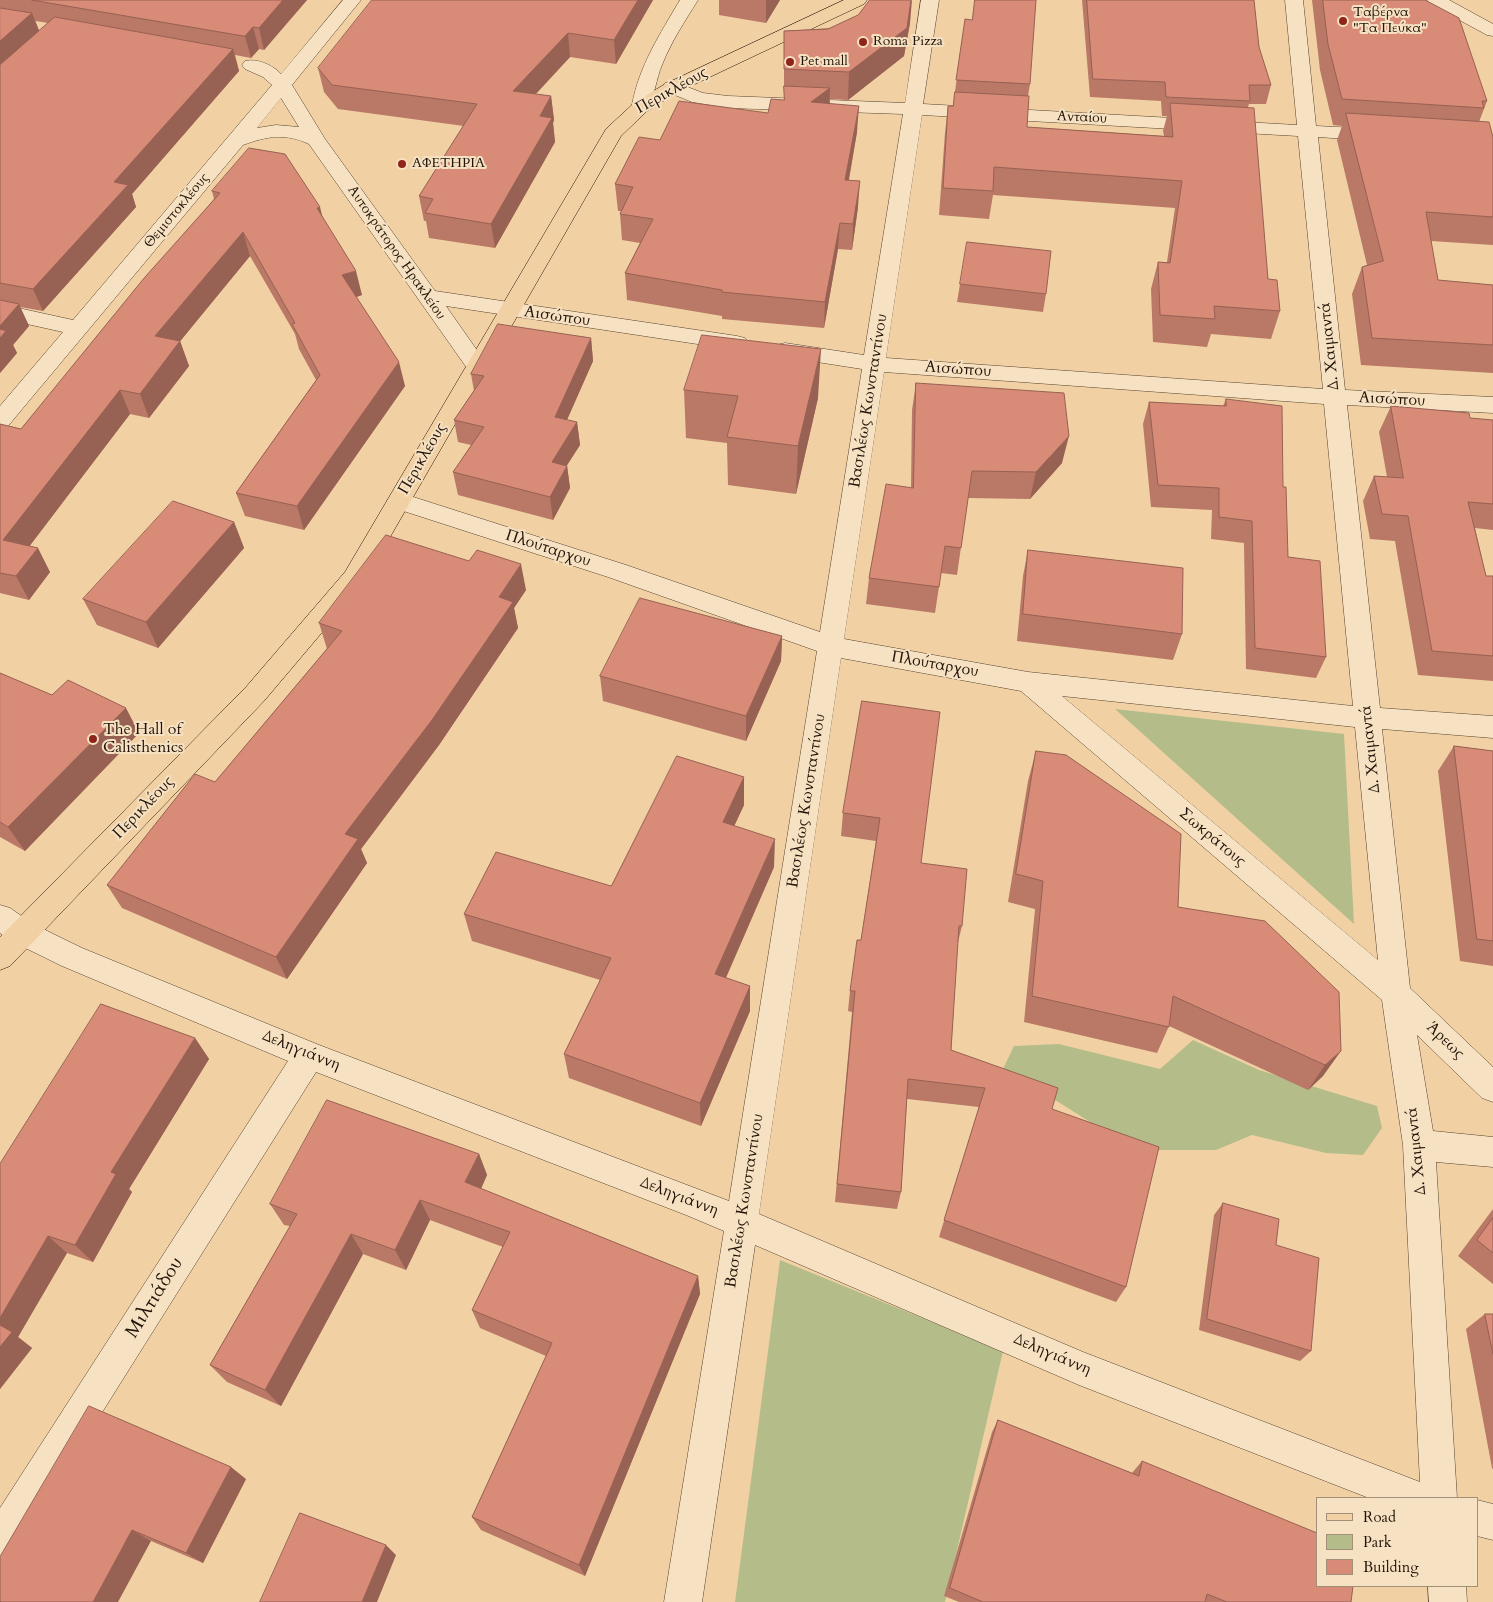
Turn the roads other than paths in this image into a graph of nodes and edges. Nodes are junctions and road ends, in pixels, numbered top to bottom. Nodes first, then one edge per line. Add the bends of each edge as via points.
1 (352, 0) edge
2 (689, 0) edge
3 (858, 0) edge
4 (930, 0) edge
5 (1294, 0) edge
6 (1436, 0) edge
7 (1493, 31) edge
8 (308, 53) junction
9 (232, 62) edge
10 (251, 65) junction
11 (282, 85) junction
12 (672, 86) junction
13 (641, 106) junction
14 (913, 109) junction
15 (1308, 130) junction
16 (1395, 136) edge
17 (316, 140) junction
18 (236, 141) junction
19 (428, 297) junction
20 (510, 310) junction
21 (0, 311) edge
22 (80, 328) junction
23 (874, 364) junction
24 (477, 366) junction
25 (1335, 397) junction
26 (1493, 405) edge
27 (0, 421) edge
28 (398, 501) junction
29 (831, 646) junction
30 (1028, 682) junction
31 (1368, 718) junction
32 (1493, 727) edge
33 (12, 925) edge
34 (0, 958) edge
35 (1396, 994) junction
36 (309, 1055) junction
37 (1493, 1088) edge
38 (1419, 1145) junction
39 (1493, 1152) edge
40 (742, 1222) junction
41 (1412, 1497) edge
42 (1439, 1497) edge
43 (1478, 1518) edge
44 (1493, 1522) edge
45 (0, 1542) edge
46 (1447, 1587) edge
47 (684, 1602) edge
48 (1448, 1602) edge

1 - 8 street, Θεμιστοκλέους
2 - 13 street via 649,70
3 - 12 main road, Περικλέους
4 - 14 street, Βασιλέως Κωνσταντίνου
5 - 15 street, Δ. Χαιμαντά
6 - 7 street
8 - 10 street, Αυτοκράτορος Ηρακλείου via 293,62
8 - 11 street, Θεμιστοκλέους
9 - 10 street, Αυτοκράτορος Ηρακλείου
10 - 11 street, Αυτοκράτορος Ηρακλείου via 270,73
11 - 17 street, Αυτοκράτορος Ηρακλείου
11 - 18 street, Θεμιστοκλέους
12 - 13 main road, Περικλέους
12 - 14 street, Ανταίου via 699,98 728,102
13 - 20 main road, Περικλέους via 613,133
14 - 15 street, Ανταίου
14 - 23 street, Βασιλέως Κωνσταντίνου
15 - 16 street, Ανταίου
15 - 25 street, Δ. Χαιμαντά
17 - 18 street via 301,132 279,130 256,133
17 - 19 street, Αυτοκράτορος Ηρακλείου
18 - 22 street, Θεμιστοκλέους
19 - 20 street, Αισώπου
19 - 24 street, Αυτοκράτορος Ηρακλείου
20 - 23 street, Αισώπου
20 - 24 main road, Περικλέους
21 - 22 street
22 - 27 street, Θεμιστοκλέους
23 - 25 street, Αισώπου
23 - 29 street, Βασιλέως Κωνσταντίνου
24 - 28 main road, Περικλέους
25 - 26 street, Αισώπου
25 - 31 street, Δ. Χαιμαντά
28 - 29 street, Πλούταρχου via 617,571
28 - 33 main road, Περικλέους via 354,578 262,687
29 - 30 street, Πλούταρχου
29 - 40 street, Βασιλέως Κωνσταντίνου
30 - 31 street, Πλούταρχου
30 - 35 street, Σωκράτους
31 - 32 street, Πλούταρχου
31 - 35 street, Δ. Χαιμαντά
33 - 34 main road, Περικλέους
33 - 36 street, Δεληγιάννη via 72,957
35 - 37 street, Άρεως
35 - 38 street, Δ. Χαιμαντά
36 - 40 street, Δεληγιάννη
36 - 45 street, Μιλτιάδου
38 - 39 street
38 - 42 street, Δ. Χαιμαντά
40 - 41 street, Δεληγιάννη via 1079,1368
40 - 47 street, Βασιλέως Κωνσταντίνου
43 - 44 street
46 - 48 street

